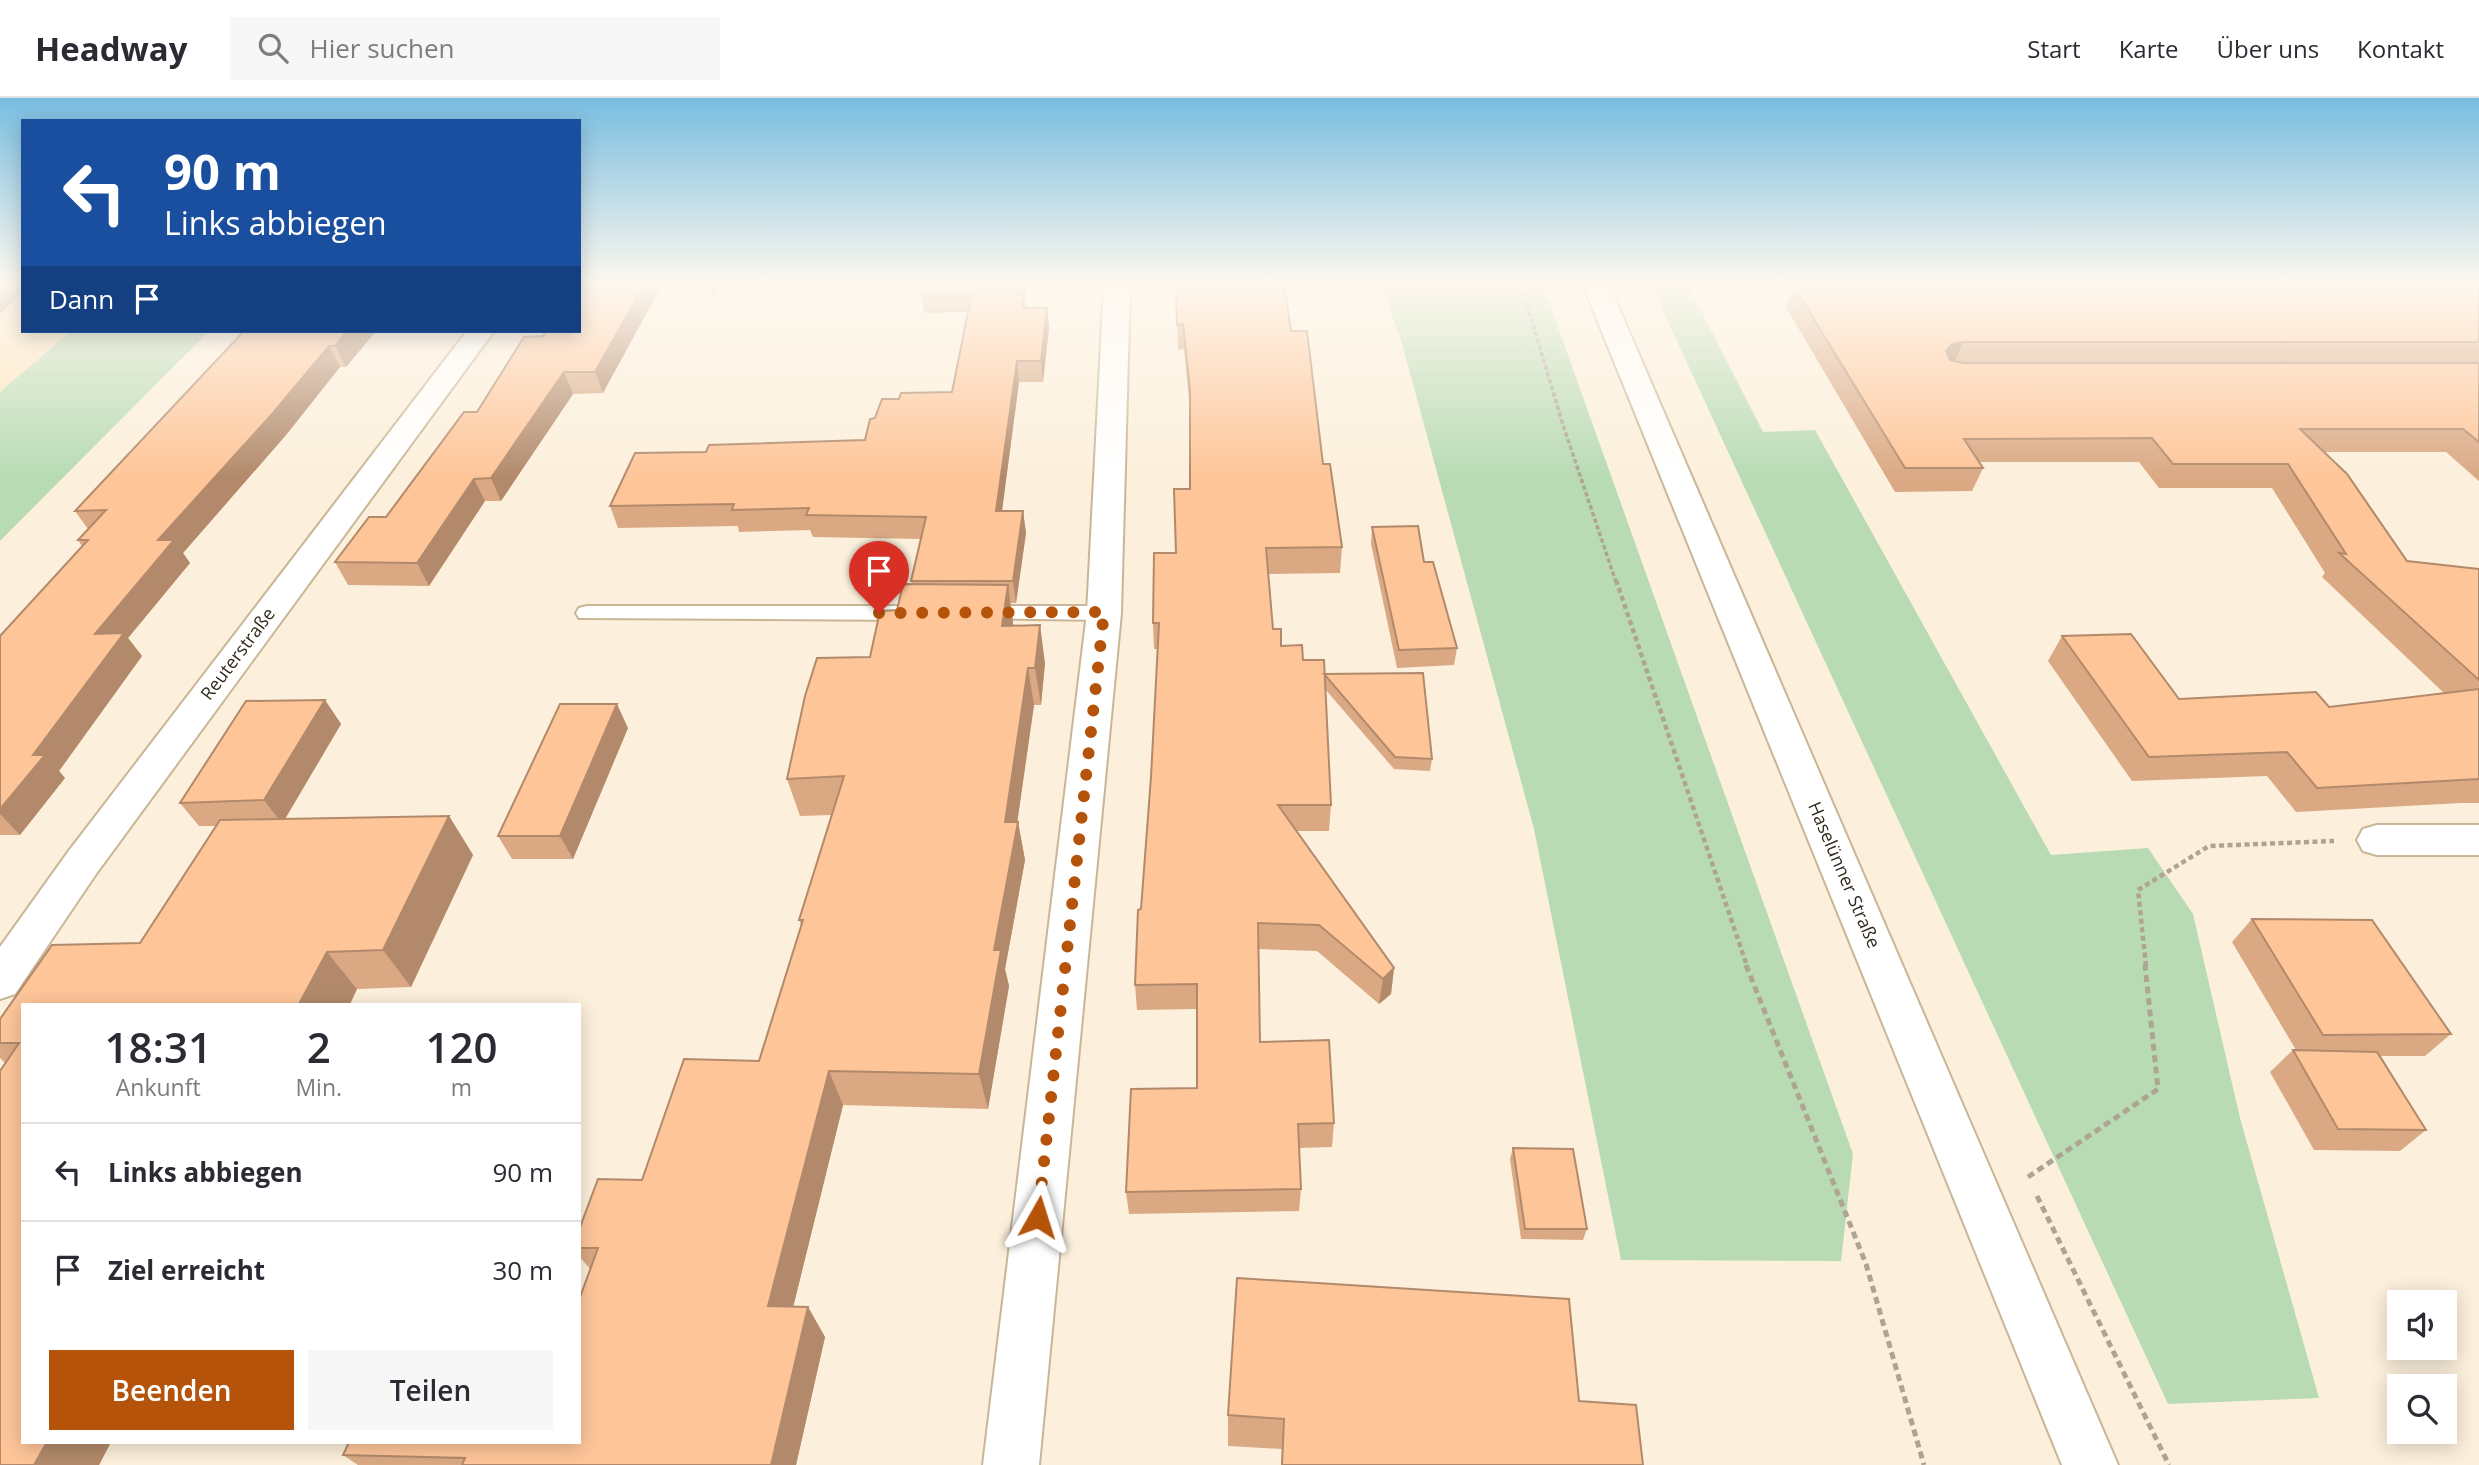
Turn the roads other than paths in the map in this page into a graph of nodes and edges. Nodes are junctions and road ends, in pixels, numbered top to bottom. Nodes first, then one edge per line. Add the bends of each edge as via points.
1 (468, 349) edge
2 (1114, 349) edge
3 (1621, 349) edge
4 (1104, 612) junction
5 (587, 613) dead end
6 (929, 613) edge
7 (956, 613) edge
8 (2376, 840) road end
9 (2479, 840) edge
10 (0, 981) edge
11 (1011, 1465) edge
12 (2090, 1465) edge

1 - 10 street, Reuterstraße via 82,863
2 - 4 street
3 - 12 street, Haselünner Straße
4 - 7 lane
4 - 11 street
5 - 6 lane
8 - 9 street

